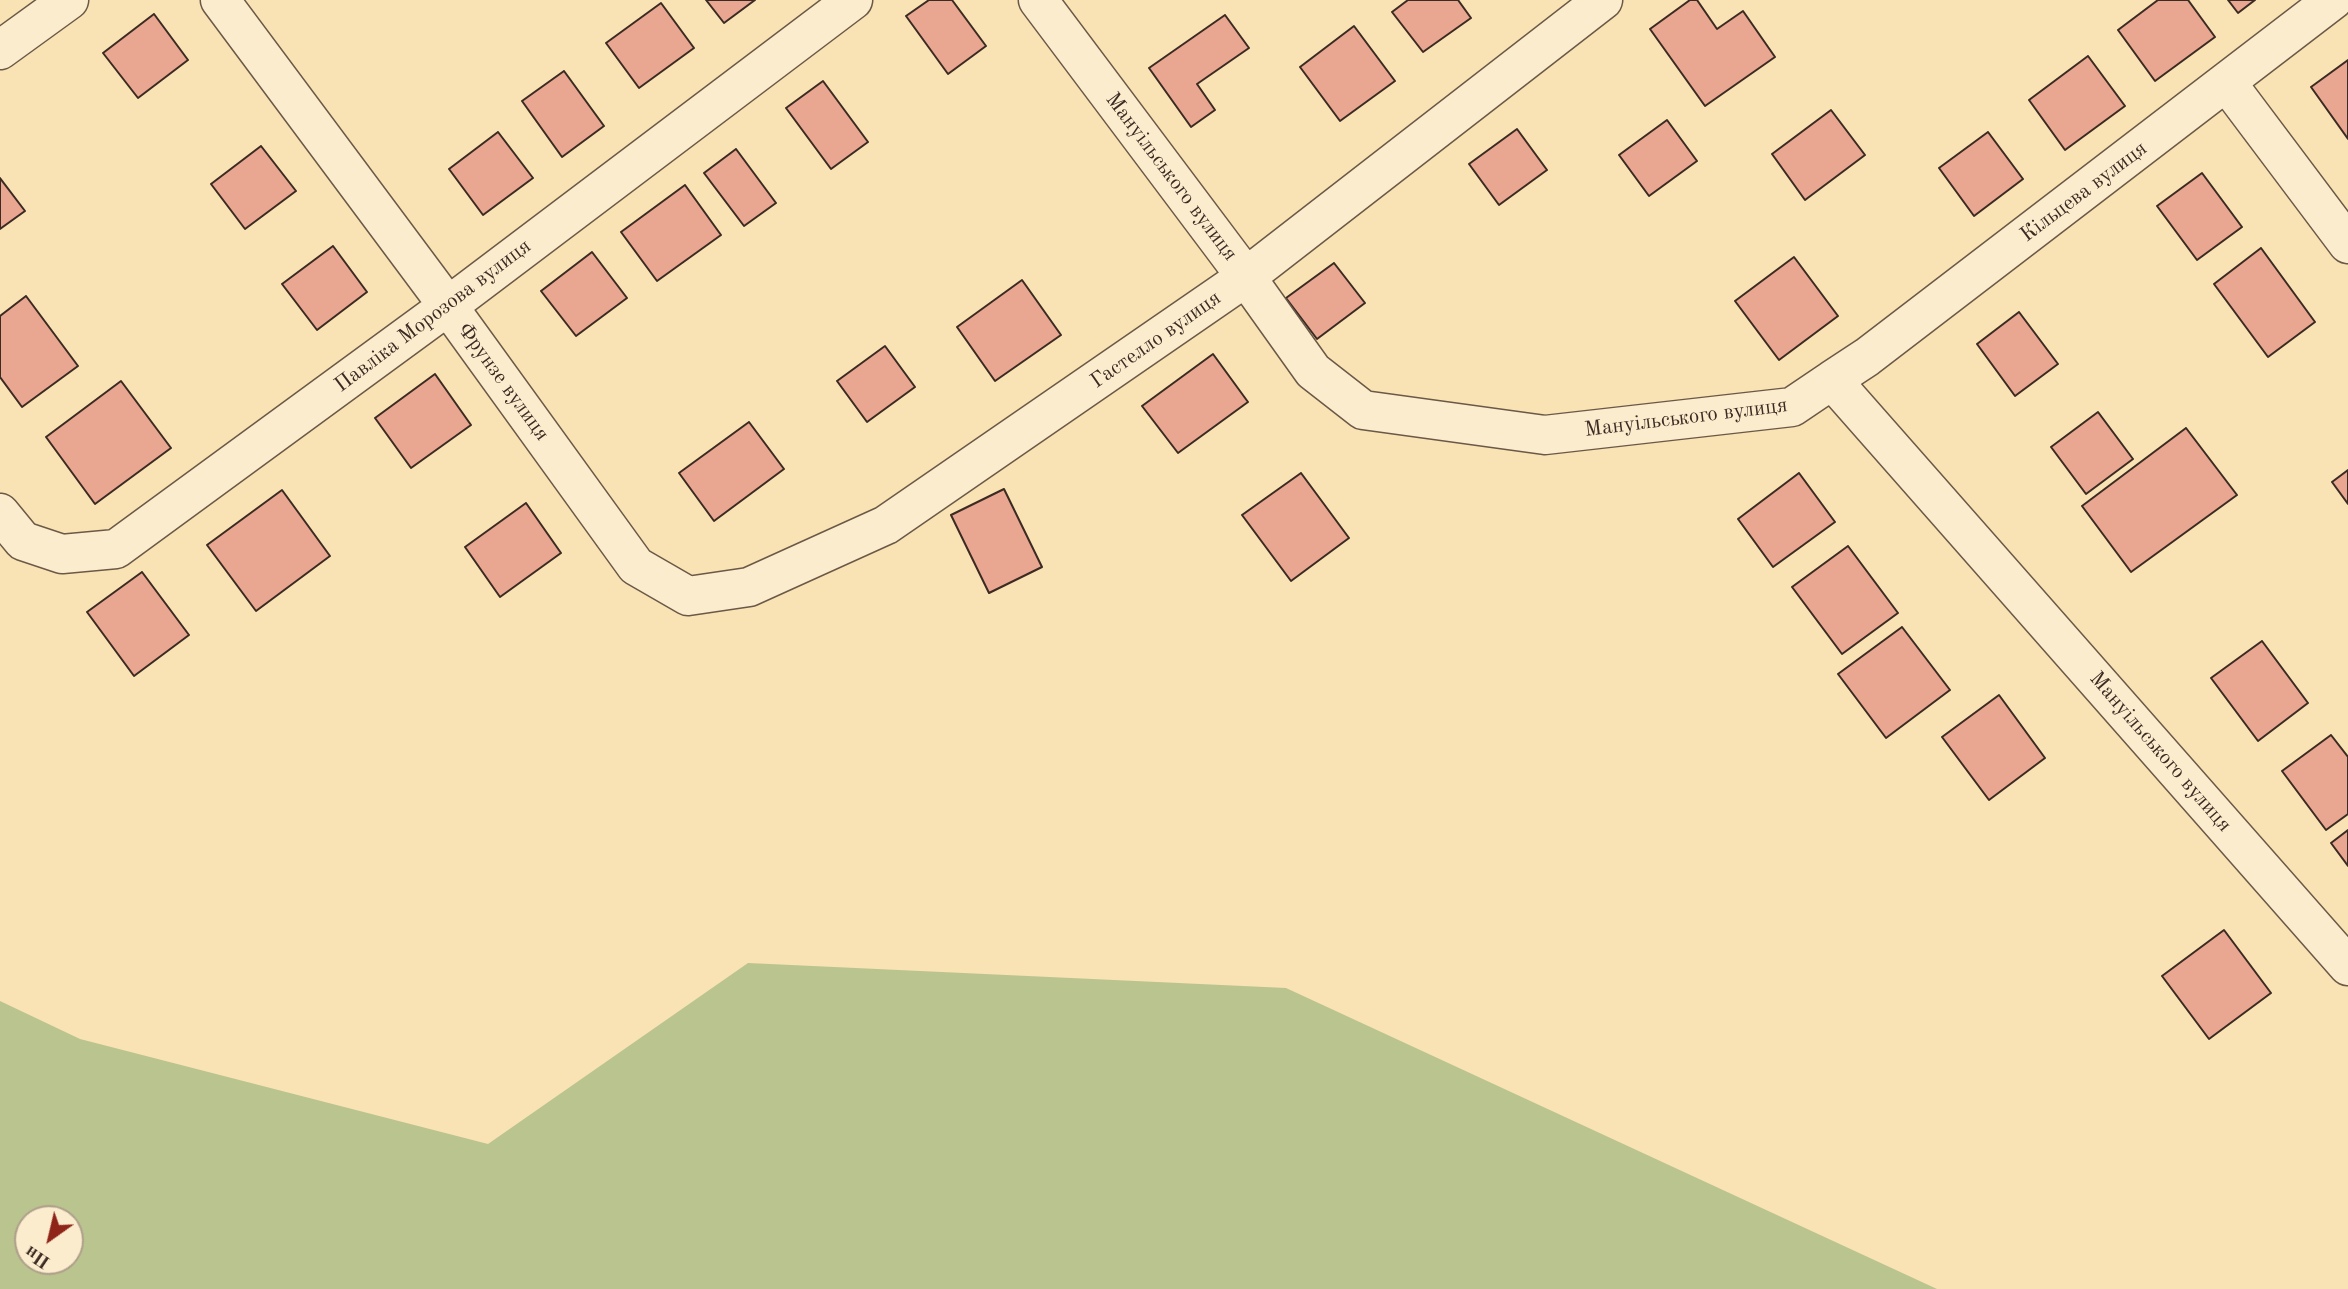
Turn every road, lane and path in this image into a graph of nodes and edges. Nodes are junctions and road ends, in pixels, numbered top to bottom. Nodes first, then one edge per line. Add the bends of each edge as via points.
1 (69, 0) edge
2 (220, 0) edge
3 (853, 0) edge
4 (1038, 0) edge
5 (1603, 0) edge
6 (2333, 0) edge
7 (0, 50) edge
8 (2227, 83) junction
9 (2348, 244) edge
10 (1246, 277) junction
11 (448, 306) junction
12 (1832, 380) junction
13 (0, 513) edge
14 (749, 587) joint
15 (2348, 966) edge

1 - 7 street
2 - 11 street, Фрунзе вулиця
3 - 11 street, Павліка Морозова вулиця
4 - 10 street, Мануільського вулиця
5 - 10 street, Гастелло вулиця
6 - 8 street, Кільцева вулиця
8 - 9 street
8 - 12 street, Кільцева вулиця
10 - 12 street, Мануільського вулиця via 1313,371 1363,410 1545,435 1792,407
10 - 14 street, Гастелло вулиця via 886,525
11 - 13 street, Павліка Морозова вулиця via 116,549 62,554 23,541
11 - 14 street, Фрунзе вулиця via 636,566 688,596
12 - 15 street, Мануільського вулиця

